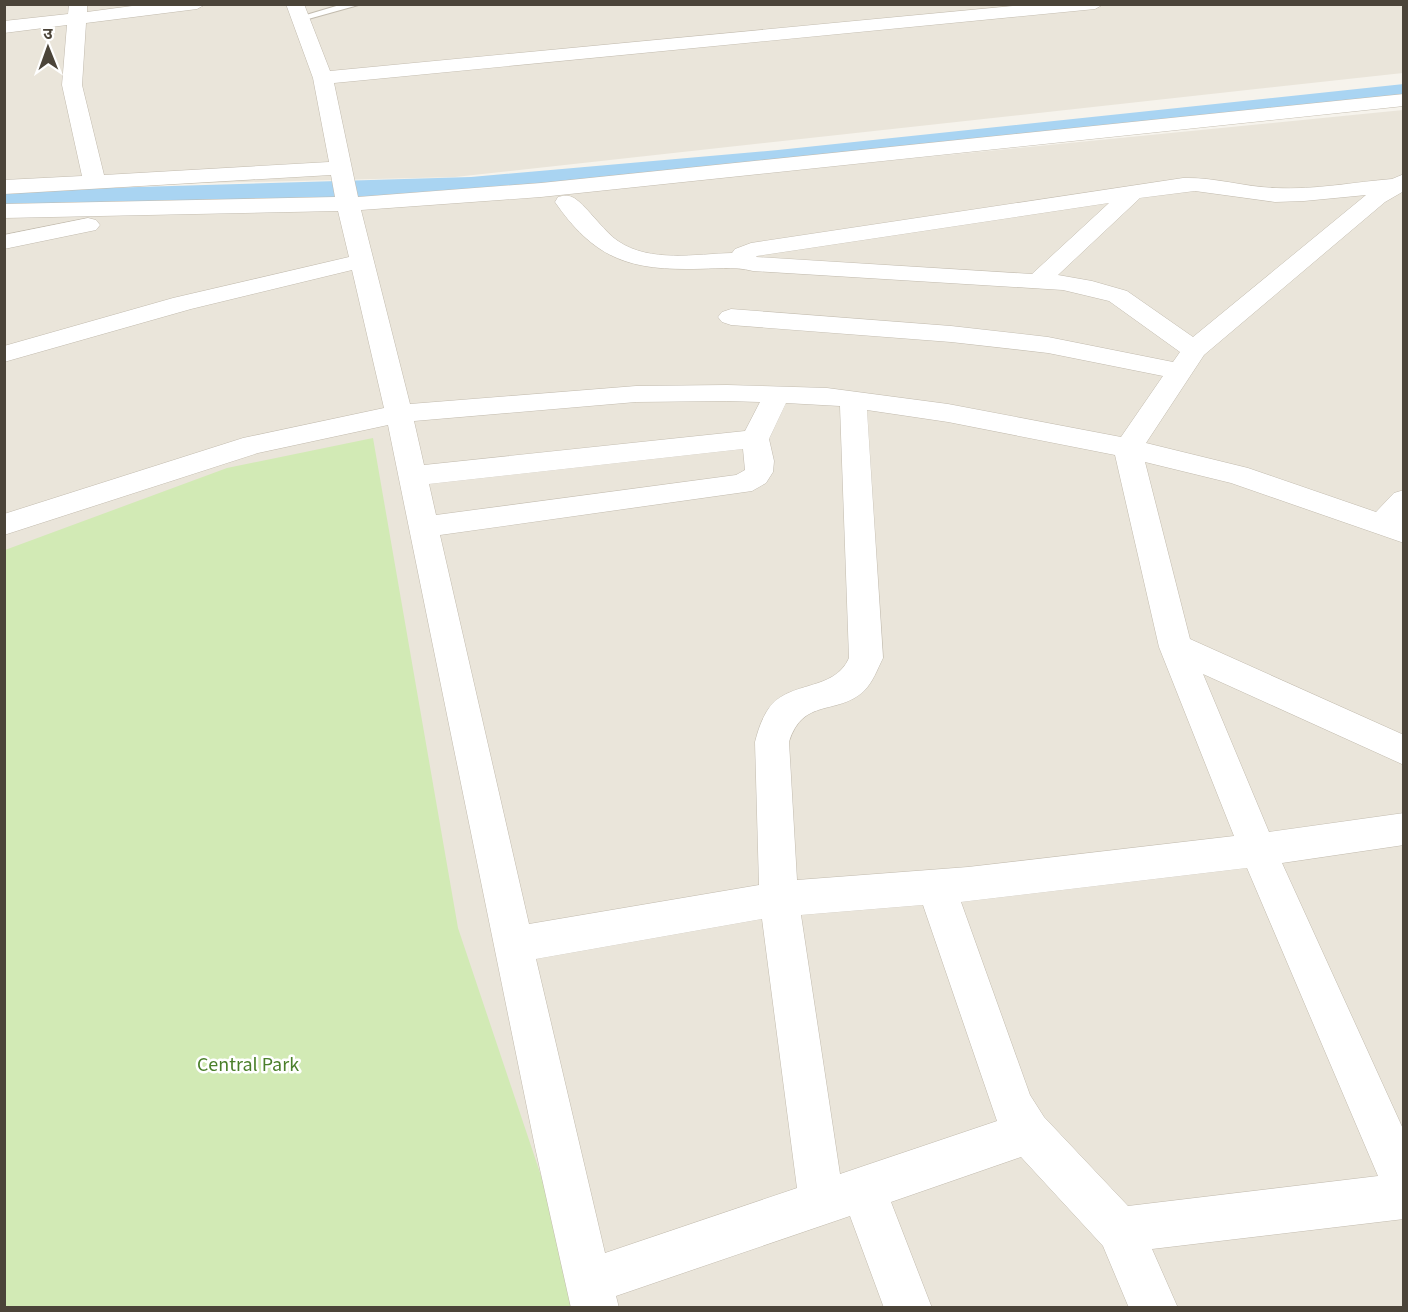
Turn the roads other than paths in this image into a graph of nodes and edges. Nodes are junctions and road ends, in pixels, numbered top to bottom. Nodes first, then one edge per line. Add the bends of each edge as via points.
1 (197, 4) edge
2 (357, 4) edge
3 (1095, 4) edge
4 (298, 11) edge
5 (78, 12) edge
6 (4, 27) edge
7 (323, 78) junction
8 (1404, 100) edge
9 (95, 183) junction
10 (1400, 183) edge
11 (4, 187) edge
12 (345, 190) junction
13 (1132, 194) junction
14 (566, 202) dead end
15 (183, 209) junction
16 (4, 211) edge
17 (4, 242) edge
18 (744, 260) junction
19 (362, 261) junction
20 (1037, 282) junction
21 (731, 317) dead end
22 (4, 354) edge
23 (1187, 361) junction
24 (777, 395) junction
25 (853, 400) junction
26 (399, 414) junction
27 (755, 439) junction
28 (1128, 448) junction
29 (412, 477) junction
30 (1404, 500) edge
31 (4, 525) edge
32 (424, 527) junction
33 (1392, 529) edge
34 (1175, 647) junction
35 (1404, 752) edge
36 (1404, 830) edge
37 (1258, 850) junction
38 (936, 886) junction
39 (779, 899) junction
40 (513, 945) junction
41 (1028, 1133) junction
42 (1404, 1184) edge
43 (842, 1196) junction
44 (1404, 1196) edge
45 (1119, 1230) junction
46 (592, 1295) edge
47 (908, 1308) edge
48 (1154, 1308) edge

1 - 5 street
2 - 4 lane
3 - 7 street
4 - 7 street
5 - 6 street
5 - 9 street via 72,85
7 - 12 street
8 - 12 street via 558,189
9 - 11 street
9 - 12 street
10 - 13 street via 1278,195 1201,183
10 - 23 street via 1377,197
12 - 15 street
12 - 19 street
13 - 18 street via 751,250 743,254
13 - 20 street
14 - 18 street via 598,238 633,257
15 - 16 street
15 - 17 street
18 - 20 street via 753,264
19 - 22 street via 131,316
19 - 26 street
20 - 23 street via 1092,288 1118,296
21 - 23 street via 951,334
23 - 28 street
24 - 25 street
24 - 26 street via 636,394
24 - 27 street
25 - 28 street via 948,413
25 - 39 street via 866,658 861,674 850,684 800,705 783,715 776,727 772,742
26 - 29 street
26 - 31 street via 253,445
27 - 29 street
27 - 32 street via 760,471 756,479 742,484
28 - 33 street via 1238,475
28 - 34 street
29 - 32 street
30 - 33 street
32 - 40 street
34 - 35 street
34 - 37 street
36 - 37 street
37 - 38 street
37 - 42 street
38 - 39 street
38 - 41 street via 1013,1107
39 - 40 street
39 - 43 street
40 - 46 street
41 - 43 street
41 - 45 street
43 - 46 street
43 - 47 street
44 - 45 street
45 - 48 street

